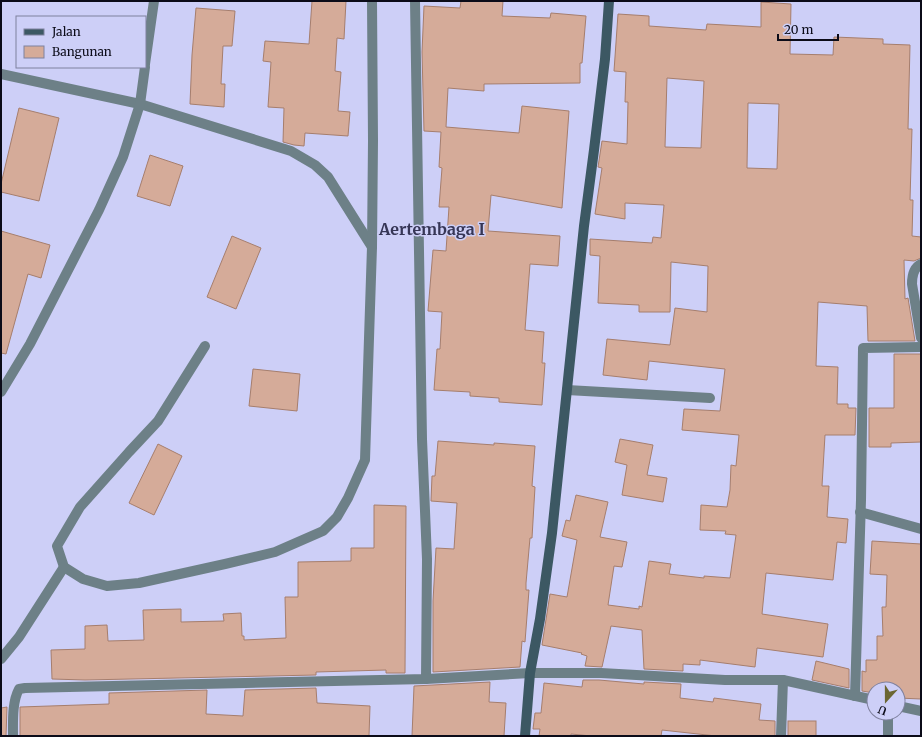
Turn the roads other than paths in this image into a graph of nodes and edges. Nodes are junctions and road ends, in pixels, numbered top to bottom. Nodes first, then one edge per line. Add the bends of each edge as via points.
1 (154, 1) edge
2 (372, 1) edge
3 (415, 1) edge
4 (609, 1) edge
5 (146, 57) edge
6 (145, 68) edge
7 (1, 74) edge
8 (140, 104) junction
9 (372, 247) junction
10 (921, 264) edge
11 (921, 338) edge
12 (205, 346) dead end
13 (921, 347) edge
14 (567, 390) junction
15 (1, 392) edge
16 (710, 398) dead end
17 (860, 512) junction
18 (921, 529) edge
19 (64, 567) junction
20 (1, 659) edge
21 (530, 673) junction
22 (426, 679) junction
23 (783, 680) junction
24 (855, 696) junction
25 (866, 698) edge
26 (906, 708) edge
27 (921, 711) edge
28 (888, 721) edge
29 (13, 736) edge
30 (525, 736) edge
31 (781, 736) edge
32 (888, 736) edge

1 - 5 street
2 - 9 street
3 - 22 street via 422,440 427,559
4 - 14 street via 604,66
6 - 8 street
7 - 8 street
8 - 9 street via 291,151 315,165 335,187
8 - 15 street via 123,157 99,210 30,344
9 - 19 street via 365,460 348,498 337,517 324,531 275,552 139,583 106,586 83,579
10 - 11 street via 915,269 912,284
12 - 19 street via 158,421 80,507 57,546
13 - 17 street via 863,348
14 - 16 street
14 - 21 street via 551,541
17 - 18 street
17 - 24 street
19 - 20 street via 19,637
21 - 22 street
21 - 23 street
21 - 30 street
22 - 29 street via 25,688 19,689 16,694
23 - 24 street
23 - 31 street
24 - 25 street
26 - 27 street
28 - 32 street

